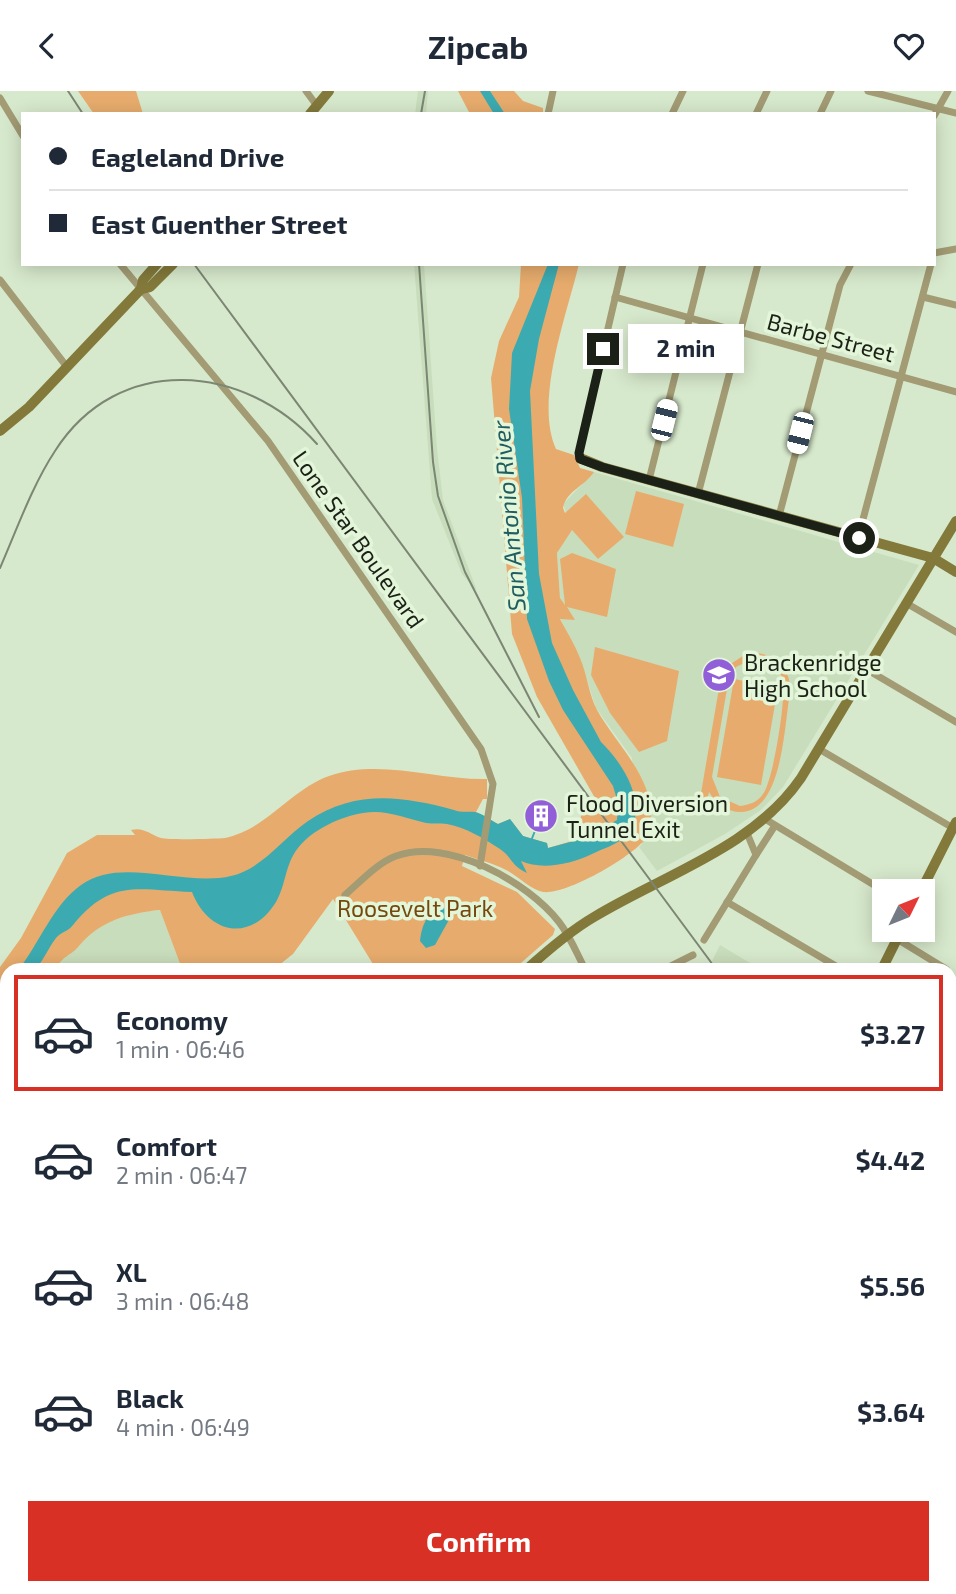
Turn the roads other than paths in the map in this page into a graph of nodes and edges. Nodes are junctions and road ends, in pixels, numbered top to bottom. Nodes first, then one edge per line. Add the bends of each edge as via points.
1 (306, 91) edge
2 (329, 91) edge
3 (553, 91) edge
4 (683, 91) edge
5 (767, 91) edge
6 (831, 91) edge
7 (868, 91) edge
8 (948, 91) edge
9 (0, 98) edge
10 (939, 109) junction
11 (313, 110) edge
12 (548, 112) edge
13 (673, 112) edge
14 (757, 112) edge
15 (821, 112) edge
16 (956, 113) edge
17 (936, 114) edge
18 (21, 133) edge
19 (956, 249) edge
20 (936, 253) edge
21 (122, 266) edge
22 (155, 266) edge
23 (171, 266) edge
24 (623, 266) edge
25 (703, 266) edge
26 (757, 266) edge
27 (850, 266) edge
28 (931, 266) edge
29 (0, 280) edge
30 (141, 289) junction
31 (615, 297) junction
32 (923, 297) junction
33 (956, 305) edge
34 (690, 319) junction
35 (740, 333) junction
36 (821, 353) junction
37 (67, 367) junction
38 (901, 376) junction
39 (956, 392) edge
40 (0, 432) edge
41 (580, 459) joint
42 (649, 480) junction
43 (698, 493) junction
44 (779, 516) junction
45 (956, 521) edge
46 (859, 538) junction
47 (933, 558) junction
48 (956, 572) edge
49 (906, 603) junction
50 (956, 622) edge
51 (954, 631) edge
52 (866, 669) junction
53 (956, 722) edge
54 (819, 749) junction
55 (765, 819) junction
56 (774, 827) junction
57 (954, 830) edge
58 (747, 833) junction
59 (756, 855) junction
60 (480, 866) junction
61 (927, 879) edge
62 (872, 884) edge
63 (345, 895) dead end
64 (727, 902) junction
65 (567, 935) junction
66 (704, 940) dead end
67 (896, 942) edge
68 (910, 942) edge
69 (693, 955) dead end
70 (534, 963) edge
71 (582, 963) edge
72 (677, 963) edge
73 (831, 963) edge
74 (885, 963) edge
75 (938, 963) edge

1 - 11 street
2 - 11 main road
3 - 12 street
4 - 13 street
5 - 14 street
6 - 15 street
7 - 10 street
8 - 10 street
9 - 18 street
10 - 16 street
10 - 17 street
19 - 20 street
21 - 30 street, Lone Star Boulevard
22 - 30 main road
23 - 30 main road via 150,287
24 - 31 street
25 - 34 street
26 - 35 street
27 - 36 street
28 - 32 street
29 - 37 street
30 - 37 main road
30 - 60 street, Lone Star Boulevard via 268,442 481,749 492,775
31 - 34 street, Barbe Street
31 - 41 street
32 - 33 street
32 - 38 street
34 - 35 street, Barbe Street
34 - 42 street
35 - 36 street, Barbe Street
35 - 43 street
36 - 38 street, Barbe Street
36 - 44 street
37 - 40 main road
38 - 39 street, Barbe Street
38 - 46 street
41 - 42 main road
42 - 43 main road
43 - 44 main road
44 - 46 main road
45 - 47 main road
46 - 47 main road
47 - 48 main road
47 - 49 main road
49 - 51 street
49 - 52 main road
50 - 51 street
52 - 53 street
52 - 54 main road
54 - 55 main road via 791,793
54 - 57 street
55 - 56 street
55 - 58 main road
56 - 59 street
56 - 62 street
57 - 61 main road
58 - 59 street
58 - 65 main road
59 - 64 street
60 - 63 street via 431,852 399,855
60 - 65 street via 529,893
64 - 66 street
64 - 73 street
65 - 70 main road
65 - 71 street
67 - 74 main road
68 - 75 street
69 - 72 street

